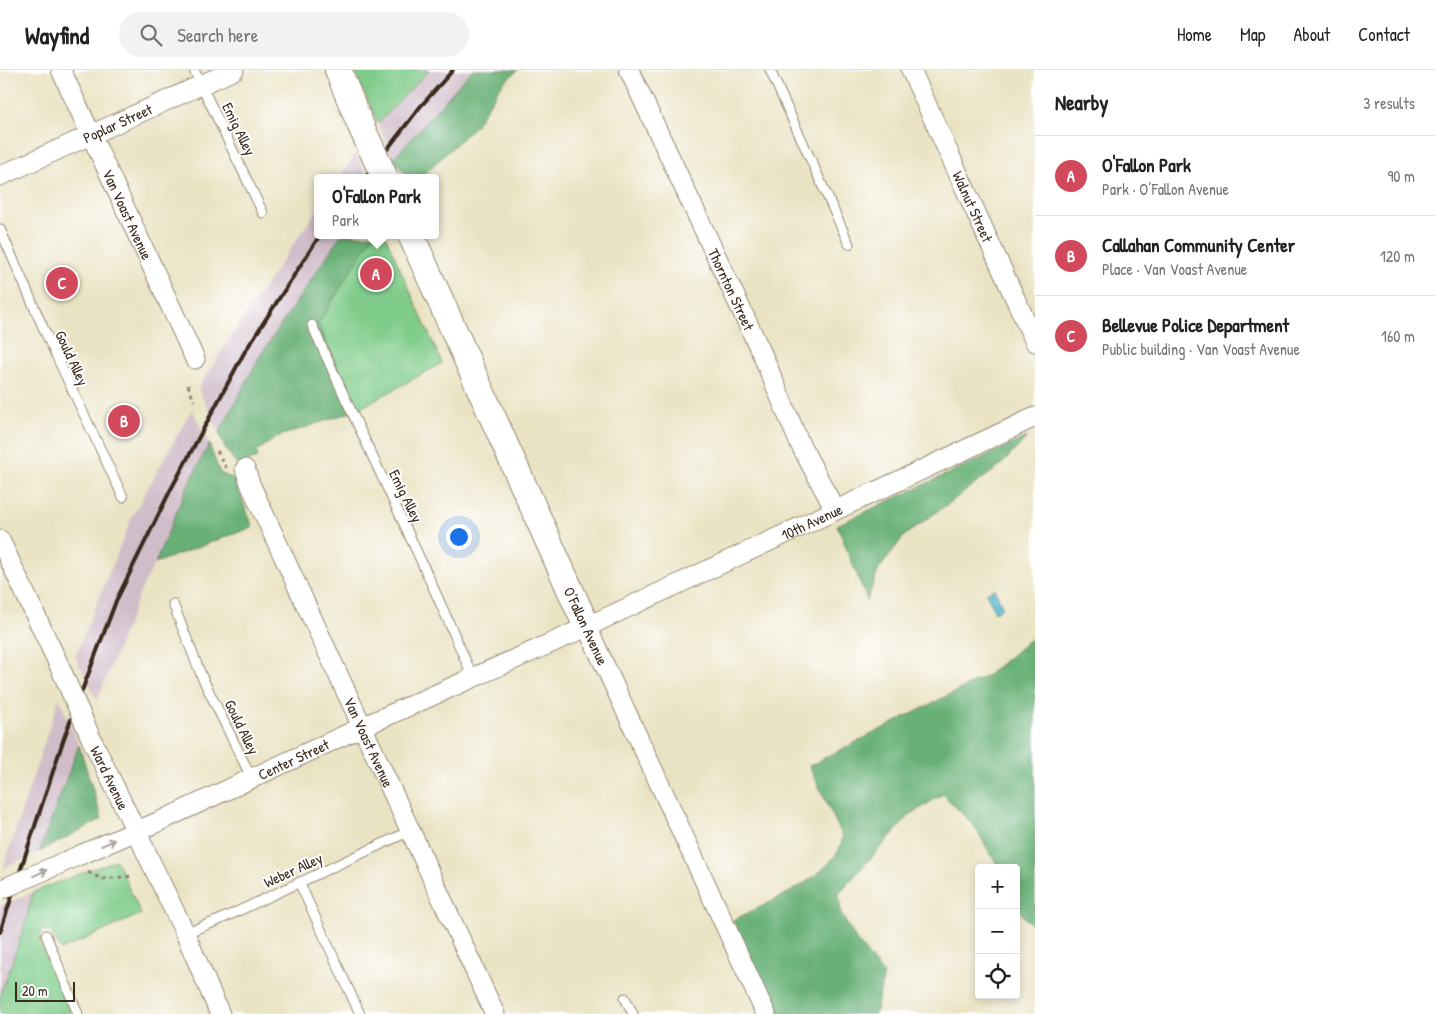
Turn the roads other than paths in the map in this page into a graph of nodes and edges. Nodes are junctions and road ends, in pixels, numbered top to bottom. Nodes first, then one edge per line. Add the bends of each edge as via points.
1 (61, 70) edge
2 (234, 70) edge
3 (338, 70) edge
4 (629, 70) edge
5 (770, 70) edge
6 (911, 70) edge
7 (198, 78) edge
8 (91, 135) junction
9 (383, 174) edge
10 (0, 176) edge
11 (264, 213) dead end
12 (0, 229) edge
13 (413, 239) edge
14 (849, 244) dead end
15 (312, 325) dead end
16 (1035, 342) edge
17 (196, 359) dead end
18 (1035, 417) edge
19 (237, 471) road end
20 (123, 496) dead end
21 (834, 510) junction
22 (0, 540) edge
23 (173, 604) dead end
24 (586, 625) junction
25 (473, 678) junction
26 (362, 727) junction
27 (252, 780) junction
28 (412, 830) junction
29 (136, 831) junction
30 (299, 882) junction
31 (0, 890) edge
32 (185, 933) junction
33 (46, 935) dead end
34 (625, 998) dead end
35 (78, 1014) edge
36 (220, 1014) edge
37 (360, 1014) edge
38 (495, 1014) edge
39 (633, 1014) edge
40 (766, 1014) edge

1 - 8 street, Van Voast Avenue
2 - 7 street, Poplar Street
3 - 9 street, bridge
4 - 21 street, Thornton Street via 763,356 799,442
5 - 14 lane
6 - 16 street, Walnut Street
7 - 8 street, Poplar Street
7 - 11 lane, Emig Alley
8 - 10 street, Poplar Street
8 - 17 street, Van Voast Avenue
12 - 20 lane, Gould Alley
13 - 24 street, O’Fallon Avenue
15 - 25 lane, Emig Alley via 432,582
18 - 21 street, 10th Avenue
19 - 26 street, Van Voast Avenue via 251,486
21 - 24 street, 10th Avenue via 780,538
22 - 29 street, Ward Avenue, bridge
23 - 27 lane, Gould Alley via 202,677
24 - 25 street, Center Street
24 - 40 street, O’Fallon Avenue
25 - 26 street, Center Street
26 - 27 street, Center Street
26 - 28 street, Van Voast Avenue
27 - 29 street, Center Street
28 - 30 lane, Weber Alley
28 - 38 street, Van Voast Avenue
31 -> 29 street, Center Street, bridge via 82,861
29 - 32 street, Ward Avenue
30 - 32 lane, Weber Alley
30 - 37 lane
32 - 36 street, Ward Avenue
33 - 35 lane
34 - 39 lane

